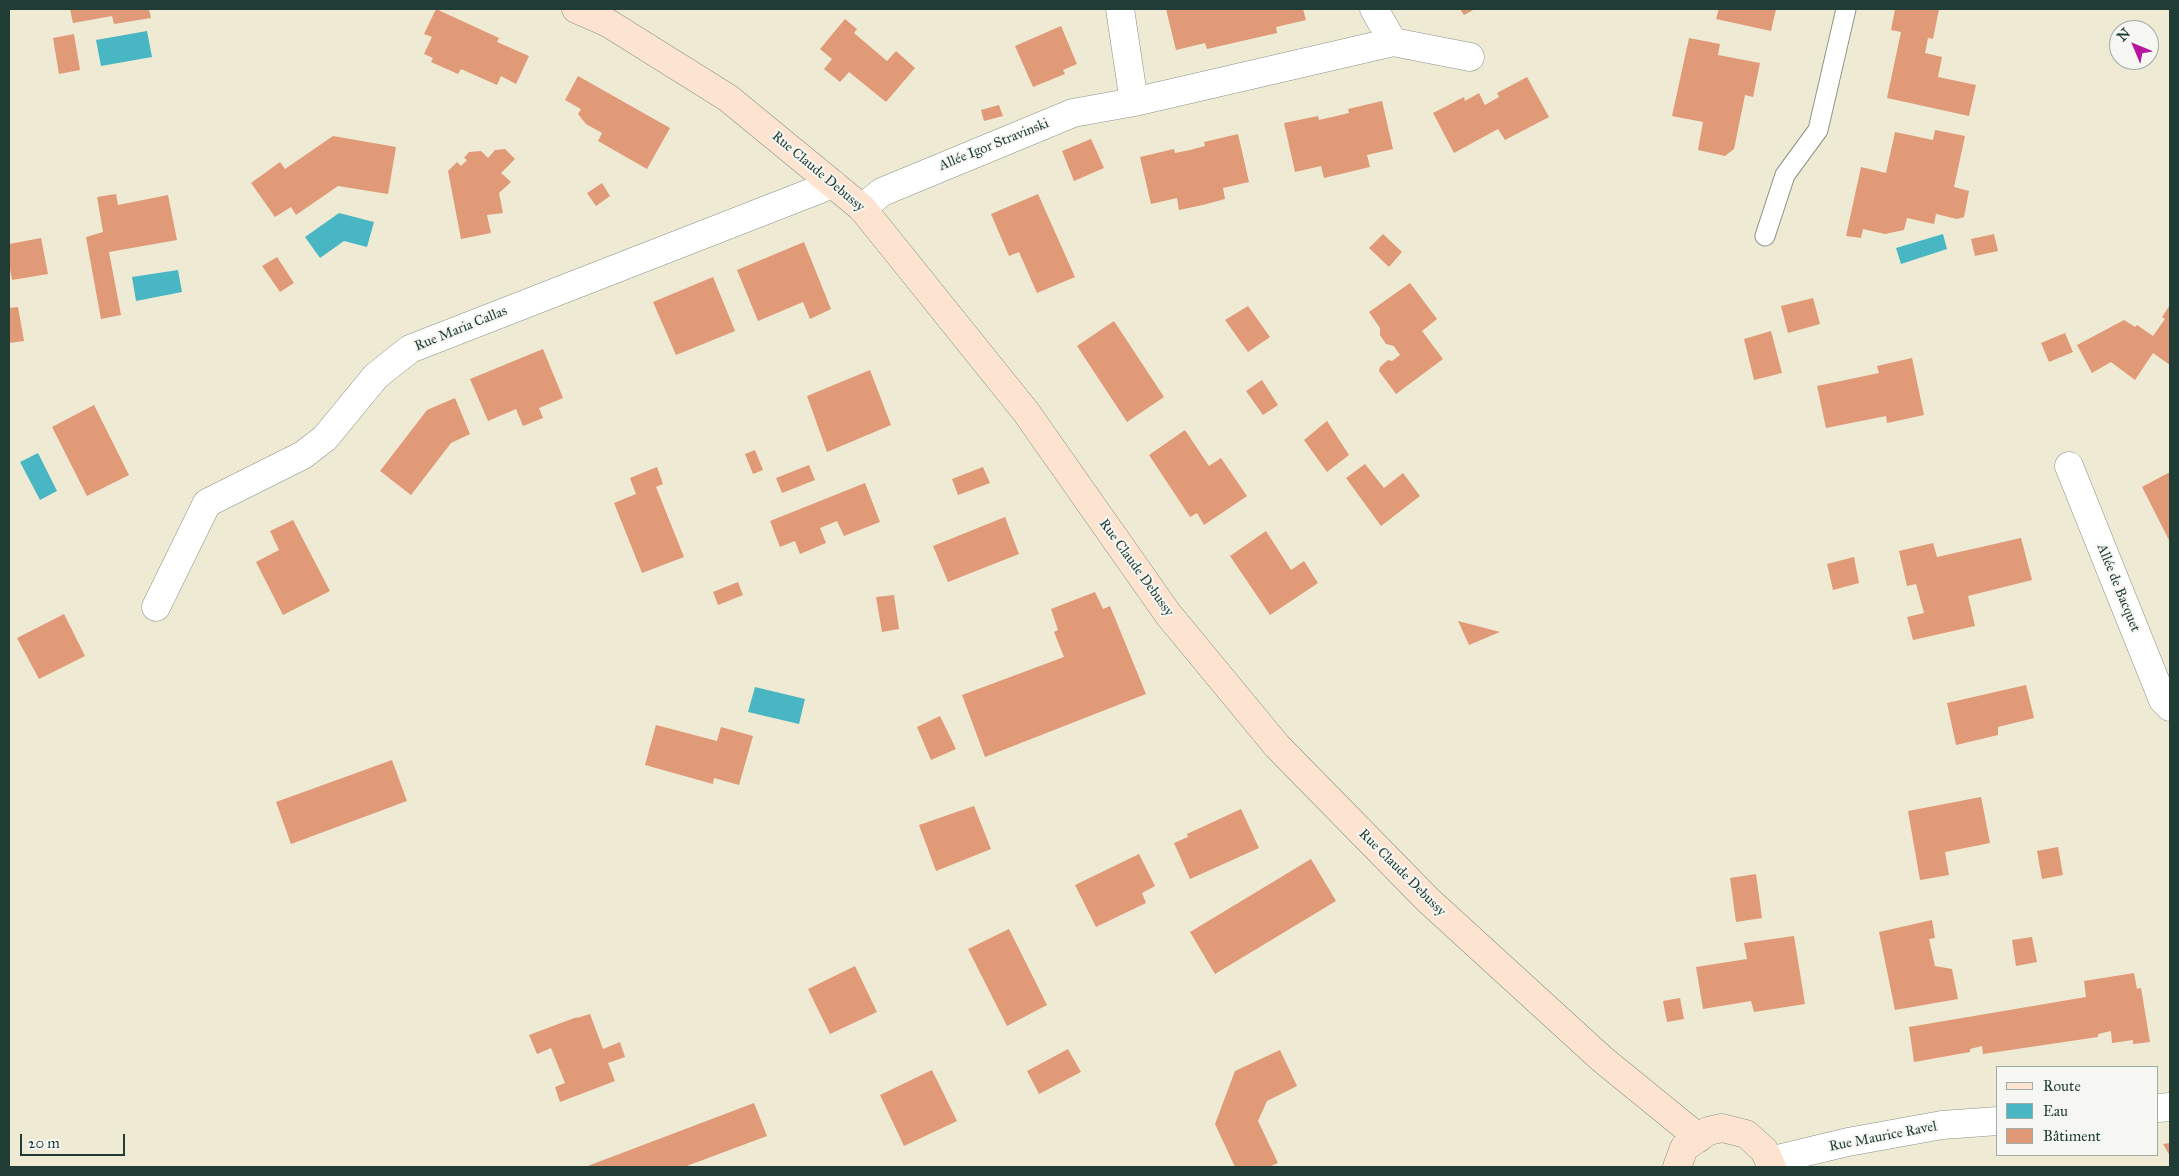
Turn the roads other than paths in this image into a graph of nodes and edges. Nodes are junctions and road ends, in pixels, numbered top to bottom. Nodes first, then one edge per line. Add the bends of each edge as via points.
1 (576, 9) edge
2 (1120, 9) edge
3 (1374, 9) edge
4 (1846, 9) edge
5 (1393, 42) junction
6 (1470, 57) dead end
7 (1134, 102) junction
8 (833, 184) junction
9 (862, 208) junction
10 (1765, 236) dead end
11 (2069, 466) dead end
12 (156, 607) dead end
13 (2170, 707) edge
14 (1996, 1121) edge
15 (1698, 1138) junction
16 (1770, 1164) edge
17 (1677, 1167) edge

1 - 8 street, Rue Claude Debussy via 608,23 728,98
2 - 7 street
3 - 5 street
4 - 10 lane via 1818,130 1785,175
5 - 6 street, Allée Igor Stravinski
5 - 7 street, Allée Igor Stravinski
7 - 9 street, Allée Igor Stravinski via 1073,113 882,192
8 - 9 street, Rue Claude Debussy
8 - 12 street, Rue Maria Callas via 410,349 376,376 325,438 303,455 207,503
9 - 15 street, Rue Claude Debussy via 1026,412 1168,614 1277,746 1428,900 1602,1059
11 - 13 street, Allée de Bacquet via 2163,700
14 - 16 street, Rue Maurice Ravel via 1942,1125 1866,1138
15 - 16 street via 1722,1128 1746,1134 1764,1150
15 - 17 street via 1684,1148

